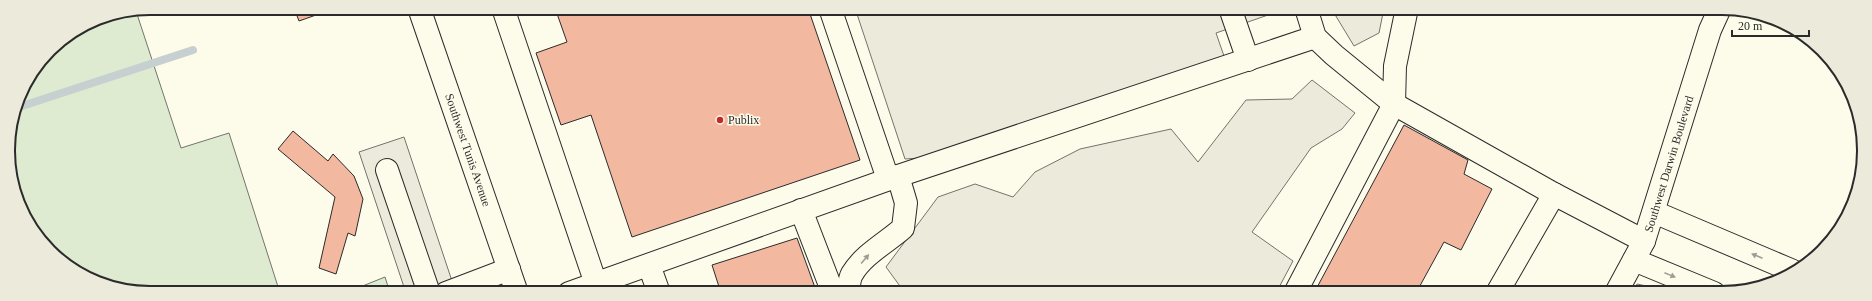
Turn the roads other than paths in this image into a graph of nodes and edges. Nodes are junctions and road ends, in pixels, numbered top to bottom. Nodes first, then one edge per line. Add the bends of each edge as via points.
1 (421, 15) edge
2 (505, 15) edge
3 (833, 15) edge
4 (1232, 15) edge
5 (1308, 15) edge
6 (1406, 15) edge
7 (1708, 15) edge
8 (1717, 15) edge
9 (1710, 30) junction
10 (1315, 38) junction
11 (1248, 60) junction
12 (1394, 104) junction
13 (387, 170) dead end
14 (893, 178) junction
15 (1554, 194) junction
16 (801, 210) junction
17 (1654, 212) junction
18 (1644, 241) junction
19 (1634, 260) junction
20 (649, 265) junction
21 (509, 269) junction
22 (1787, 269) edge
23 (596, 284) junction
24 (427, 286) edge
25 (464, 286) edge
26 (515, 286) edge
27 (590, 286) edge
28 (656, 286) edge
29 (830, 286) edge
30 (849, 286) edge
31 (1299, 286) edge
32 (1501, 286) edge
33 (1620, 286) edge
34 (1697, 286) edge

1 - 21 street, Southwest Tunis Avenue
2 - 23 street
3 - 14 street
4 - 11 street
5 - 10 street
6 - 12 street via 1395,66
7 - 9 street, Southwest Darwin Boulevard
8 - 9 street, Southwest Darwin Boulevard
9 - 17 street, Southwest Darwin Boulevard
10 - 11 street
10 - 12 street
11 - 14 street
12 - 15 street
12 - 31 street
13 - 24 street
14 - 16 street
30 -> 14 street via 851,275 872,251 903,228 906,203
15 - 18 street
15 - 32 street
16 - 20 street
16 - 29 street
17 - 18 street, Southwest Darwin Boulevard
22 -> 17 street
18 - 19 street, Southwest Darwin Boulevard
19 - 33 street, Southwest Darwin Boulevard
19 -> 34 street
20 - 23 street
20 - 28 street
21 - 25 street
21 - 26 street, Southwest Tunis Avenue
23 - 27 street

